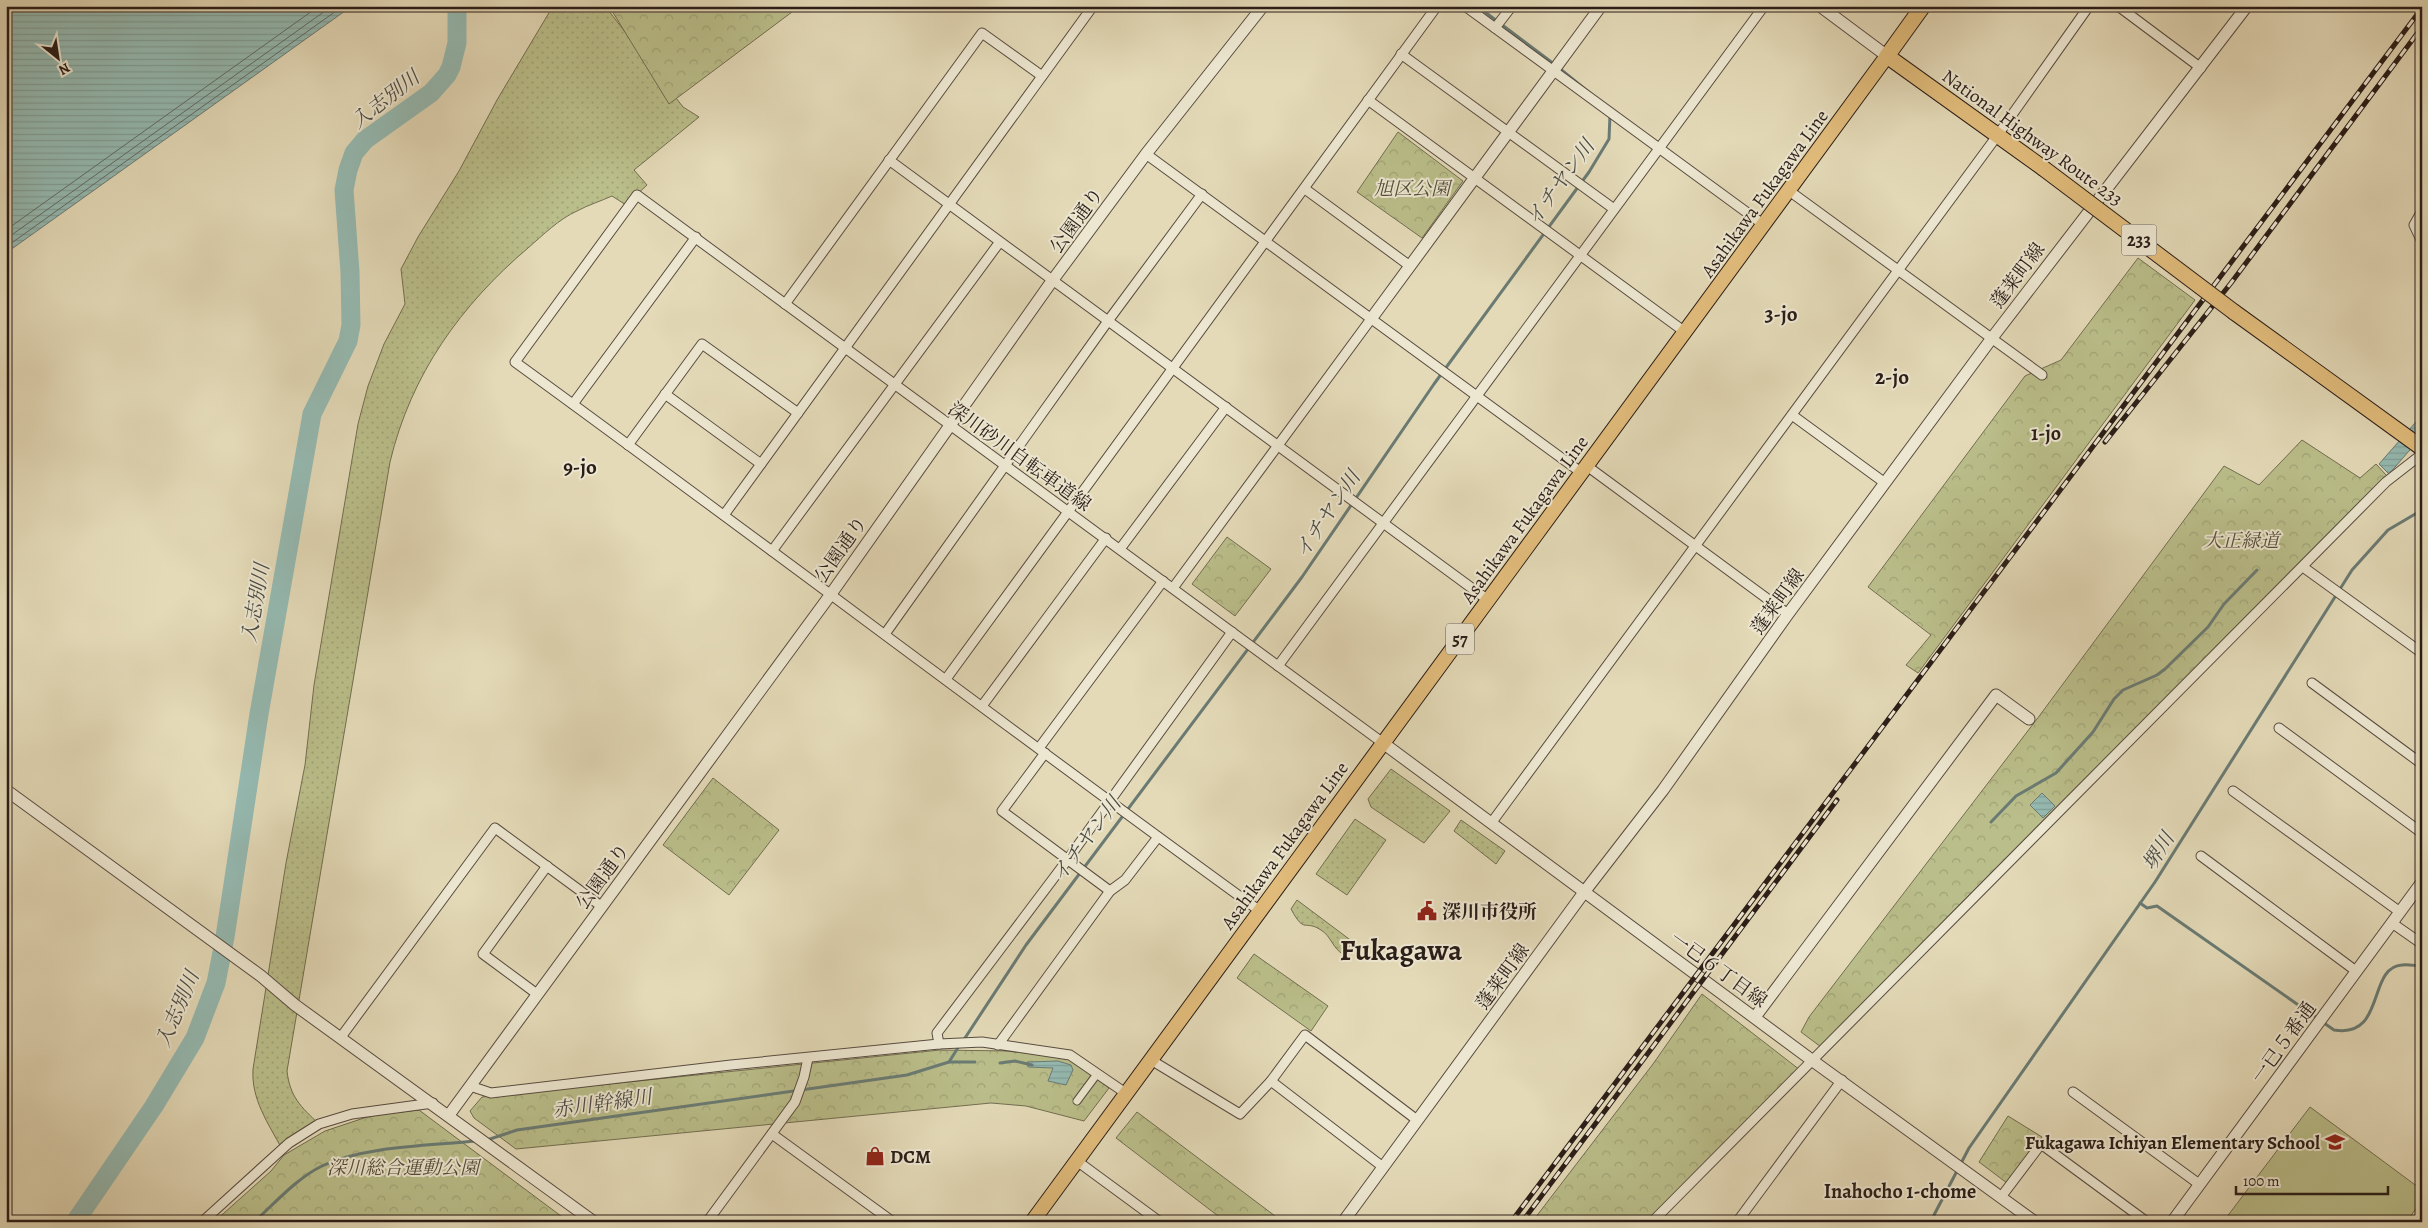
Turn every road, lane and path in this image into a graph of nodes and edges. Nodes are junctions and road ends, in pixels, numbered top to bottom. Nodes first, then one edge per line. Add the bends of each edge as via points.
1 (1094, 6) edge
2 (1263, 6) edge
3 (1437, 6) edge
4 (1465, 6) edge
5 (1512, 6) edge
6 (1601, 6) edge
7 (1764, 6) edge
8 (1820, 6) edge
9 (1923, 6) edge
10 (2089, 6) edge
11 (2118, 6) edge
12 (2247, 6) edge
13 (1495, 28) junction
14 (1401, 54) junction
15 (1887, 56) junction
16 (2201, 68) junction
17 (1553, 71) junction
18 (1042, 76) junction
19 (1368, 100) junction
20 (1508, 132) junction
21 (1997, 136) junction
22 (1659, 148) junction
23 (1146, 154) junction
24 (889, 160) junction
25 (1474, 178) junction
26 (1305, 189) junction
27 (1788, 190) junction
28 (1202, 194) junction
29 (949, 204) junction
30 (1614, 209) junction
31 (2422, 211) edge
32 (1764, 225) junction
33 (696, 238) junction
34 (1266, 241) junction
35 (2422, 242) edge
36 (1000, 243) junction
37 (1579, 256) junction
38 (1410, 266) junction
39 (1898, 269) junction
40 (1052, 281) junction
41 (785, 304) junction
42 (1371, 319) junction
43 (1108, 321) junction
44 (1685, 332) junction
45 (1992, 338) junction
46 (844, 348) junction
47 (1174, 368) junction
48 (2042, 375) dead end
49 (896, 385) junction
50 (665, 394) junction
51 (1476, 397) junction
52 (573, 404) junction
53 (1226, 407) junction
54 (798, 413) junction
55 (1792, 415) junction
56 (949, 424) junction
57 (628, 445) junction
58 (1279, 446) junction
59 (2421, 449) edge
60 (761, 464) junction
61 (1006, 464) junction
62 (1584, 469) junction
63 (1885, 483) junction
64 (1069, 512) junction
65 (724, 515) junction
66 (1383, 523) junction
67 (1106, 538) junction
68 (1695, 546) junction
69 (1120, 549) junction
70 (772, 551) junction
71 (2303, 567) junction
72 (1164, 581) junction
73 (1173, 588) junction
74 (831, 594) junction
75 (1488, 600) junction
76 (1788, 614) junction
77 (1232, 632) junction
78 (885, 634) junction
79 (2422, 653) edge
80 (1278, 666) junction
81 (946, 679) junction
82 (2312, 683) dead end
83 (982, 706) junction
84 (2029, 719) dead end
85 (2279, 728) dead end
86 (1383, 743) junction
87 (1042, 750) junction
88 (2422, 764) edge
89 (6, 790) edge
90 (2233, 791) dead end
91 (1108, 801) junction
92 (1492, 822) junction
93 (2422, 833) edge
94 (1158, 837) junction
95 (2201, 856) dead end
96 (1068, 859) junction
97 (547, 866) junction
98 (2422, 882) edge
99 (1110, 891) junction
100 (1586, 891) junction
101 (601, 906) junction
102 (1260, 911) junction
103 (2400, 912) junction
104 (2392, 922) junction
105 (2422, 944) edge
106 (2356, 971) junction
107 (537, 994) junction
108 (1755, 1017) junction
109 (341, 1037) junction
110 (939, 1044) junction
111 (998, 1045) junction
112 (808, 1058) junction
113 (1152, 1060) junction
114 (1813, 1061) junction
115 (1098, 1074) junction
116 (1842, 1080) junction
117 (1271, 1081) junction
118 (470, 1086) junction
119 (2073, 1092) dead end
120 (1127, 1094) junction
121 (1077, 1101) dead end
122 (433, 1103) junction
123 (449, 1115) junction
124 (1417, 1120) junction
125 (772, 1134) junction
126 (1077, 1161) junction
127 (1383, 1167) junction
128 (2200, 1184) junction
129 (2001, 1197) junction
130 (202, 1222) edge
131 (594, 1222) edge
132 (706, 1222) edge
133 (893, 1222) edge
134 (1032, 1222) edge
135 (1160, 1222) edge
136 (1343, 1222) edge
137 (1652, 1222) edge
138 (1737, 1222) edge
139 (2035, 1222) edge
140 (2147, 1222) edge
141 (2172, 1222) edge

1 - 18 street
2 - 23 street, 公園通り
3 - 14 street
4 - 13 street
5 - 13 street
6 - 17 street
7 - 22 street
8 - 15 street
9 - 15 highway
10 - 21 street
11 - 16 street
12 - 16 street, 蓬莱町線
13 - 17 street
14 - 19 street
14 - 20 street
15 - 21 highway, National Highway Route 233 / 233
15 - 27 main road, Asahikawa Fukagawa Line / 57
16 - 45 street, 蓬莱町線
17 - 20 street
17 - 22 street
18 - 24 street via 982,33
18 - 29 street
19 - 25 street
19 - 26 street
20 - 25 street
20 - 30 street
21 - 39 street
21 - 59 highway, National Highway Route 233 / 233, bridge
22 - 30 street
22 - 32 street
23 - 28 street
23 - 40 street, 公園通り
24 - 29 street
24 - 41 street
25 - 37 street
25 - 38 street
26 - 34 street
26 - 38 street
27 - 32 main road, Asahikawa Fukagawa Line / 57
27 - 39 street
28 - 34 street
28 - 43 street
29 - 36 street
29 - 46 street
30 - 37 street
31 - 35 street via 2414,225
32 - 44 main road, Asahikawa Fukagawa Line / 57
33 - 41 street, 深川砂川自転車道線
33 - 52 street
33 - 52 street, 深川砂川自転車道線 via 637,195 515,362
34 - 42 street
34 - 47 street
36 - 40 street
36 - 49 street
37 - 44 street
37 - 51 street
38 - 42 street
39 - 45 street
39 - 55 street
40 - 43 street
40 - 56 street, 公園通り
41 - 46 street, 深川砂川自転車道線
42 - 51 street
42 - 58 street
43 - 47 street
43 - 61 street
44 - 62 main road, Asahikawa Fukagawa Line / 57
45 - 48 street
45 - 63 street, 蓬莱町線
46 - 49 street, 深川砂川自転車道線
46 - 54 street
47 - 53 street
47 - 64 street
49 - 56 street, 深川砂川自転車道線
49 - 70 street
50 - 54 street via 702,344
50 - 57 street
50 - 60 street
51 - 62 street
51 - 66 street
52 - 57 street
53 - 58 street
53 - 69 street
54 - 60 street
55 - 63 street
55 - 68 street
56 - 61 street, 深川砂川自転車道線
56 - 74 street, 公園通り
57 - 65 street
58 - 66 street
58 - 73 street
59 - 71 street
60 - 65 street
61 - 64 street, 深川砂川自転車道線
61 - 78 street
62 - 68 street
62 - 75 main road, Asahikawa Fukagawa Line / 57
63 - 76 street, 蓬莱町線
64 - 67 street, 深川砂川自転車道線
64 - 81 street
65 - 70 street
66 - 75 street
66 - 80 street
67 - 69 street, 深川砂川自転車道線
67 - 83 street
68 - 76 street
68 - 92 street
69 - 72 street, 深川砂川自転車道線
70 - 74 street
71 - 79 street
71 - 114 street
72 - 73 street, 深川砂川自転車道線
72 - 87 street
73 - 77 street, 深川砂川自転車道線
74 - 78 street
74 - 101 street, 公園通り
75 - 86 main road, Asahikawa Fukagawa Line / 57
76 - 100 street, 蓬莱町線 via 1663,790
77 - 80 street, 深川砂川自転車道線
77 - 91 street
78 - 81 street
80 - 86 street, 深川砂川自転車道線
81 - 83 street
82 - 88 street
83 - 87 street
84 - 108 street via 1996,694
85 - 93 street
86 - 92 street, 一已６丁目線
86 - 102 main road, Asahikawa Fukagawa Line / 57
87 - 91 street
87 - 96 street via 1002,811
89 - 109 street
90 - 103 street
91 - 94 street
91 - 96 street
92 - 100 street, 一已６丁目線
94 - 99 street via 1125,880
94 - 102 street
95 - 106 street
96 - 99 street
96 - 110 street via 938,1034
97 - 101 street
97 - 107 street via 483,954
97 - 109 street via 495,828
98 - 103 street, 一已５番通
99 - 111 street
100 - 108 street, 一已６丁目線
100 - 124 street, 蓬莱町線
101 - 107 street, 公園通り
102 - 113 main road, Asahikawa Fukagawa Line / 57
103 - 104 street, 一已５番通
104 - 105 street
104 - 106 street, 一已５番通
106 - 128 street, 一已５番通
107 - 118 street, 公園通り
108 - 114 street, 一已６丁目線
109 - 122 street
110 - 111 street via 982,1042
110 - 112 street
111 - 115 street via 1070,1056
112 - 118 street via 595,1079 491,1093
112 - 125 street via 795,1102
113 - 117 street via 1240,1114
113 - 120 main road, Asahikawa Fukagawa Line / 57
114 - 116 street, 一已６丁目線
114 - 137 street
115 - 120 street
115 - 121 street
116 - 129 street, 一已６丁目線
116 - 138 street
117 - 124 street via 1305,1035
117 - 127 street
118 - 123 street, 公園通り
119 - 128 street
120 - 126 main road, Asahikawa Fukagawa Line / 57
122 - 123 street
122 - 130 street via 352,1114 319,1124 289,1143
123 - 131 street
124 - 127 street, 蓬莱町線
125 - 132 street
125 - 133 street
126 - 134 main road, Asahikawa Fukagawa Line / 57
126 - 135 street
127 - 136 street, 蓬莱町線
128 - 141 street, 一已５番通
129 - 139 street, 一已６丁目線
129 - 140 street via 2041,1144

